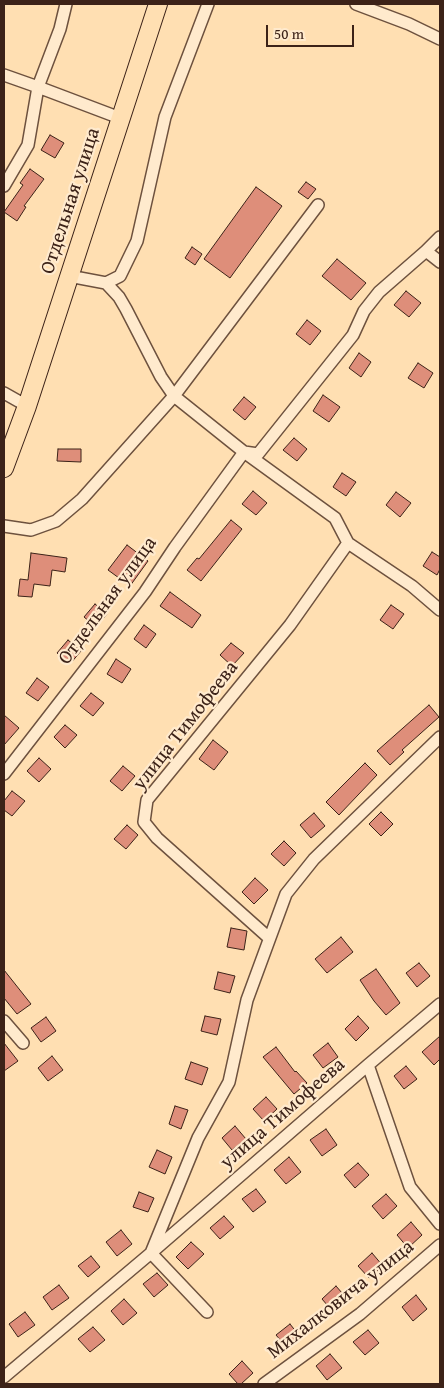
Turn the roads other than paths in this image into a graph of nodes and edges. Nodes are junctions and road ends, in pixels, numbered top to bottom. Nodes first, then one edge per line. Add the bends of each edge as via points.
1 (66, 4) edge
2 (158, 4) edge
3 (208, 4) edge
4 (356, 4) edge
5 (440, 39) edge
6 (4, 75) edge
7 (38, 87) junction
8 (120, 118) junction
9 (4, 186) edge
10 (318, 205) dead end
11 (440, 237) edge
12 (426, 251) junction
13 (440, 262) edge
14 (69, 276) junction
15 (106, 282) junction
16 (4, 393) edge
17 (174, 396) junction
18 (27, 406) junction
19 (244, 452) junction
20 (4, 468) edge
21 (4, 526) edge
22 (348, 543) junction
23 (440, 610) edge
24 (440, 737) edge
25 (4, 774) edge
26 (269, 938) junction
27 (440, 1004) edge
28 (4, 1021) edge
29 (23, 1043) dead end
30 (368, 1065) junction
31 (440, 1224) edge
32 (440, 1245) edge
33 (151, 1253) junction
34 (207, 1312) dead end
35 (4, 1378) edge
36 (12, 1384) edge
37 (264, 1384) edge

1 - 7 street
2 - 8 main road, Отдельная улица
3 - 15 street via 165,117 138,241 120,276
4 - 5 street
6 - 7 street, Отдельная улица
7 - 8 street, Отдельная улица
7 - 9 street via 28,145
8 - 14 main road, Отдельная улица
10 - 17 street
11 - 12 street
12 - 13 street
12 - 19 street via 379,292 364,311 353,335 258,454
14 - 15 street
14 - 18 main road, Отдельная улица
15 - 17 street via 119,297
16 - 18 street
17 - 19 street
17 - 21 street via 82,499 56,521 31,530
18 - 20 main road, Отдельная улица
19 - 22 street via 335,518
19 - 25 street, Отдельная улица via 145,592
22 - 23 street via 412,586
22 - 26 street, улица Тимофеева via 290,625 147,800 144,822 157,838
24 - 26 street, улица Тимофеева via 314,859 286,894
26 - 33 street, улица Тимофеева via 247,1000 228,1082 198,1138
27 - 30 street, улица Тимофеева
28 - 29 street
30 - 31 street via 410,1187
30 - 33 street, улица Тимофеева
32 - 37 street, Михалковича улица via 360,1314
33 - 34 street
33 - 35 street, улица Тимофеева
35 - 36 street

